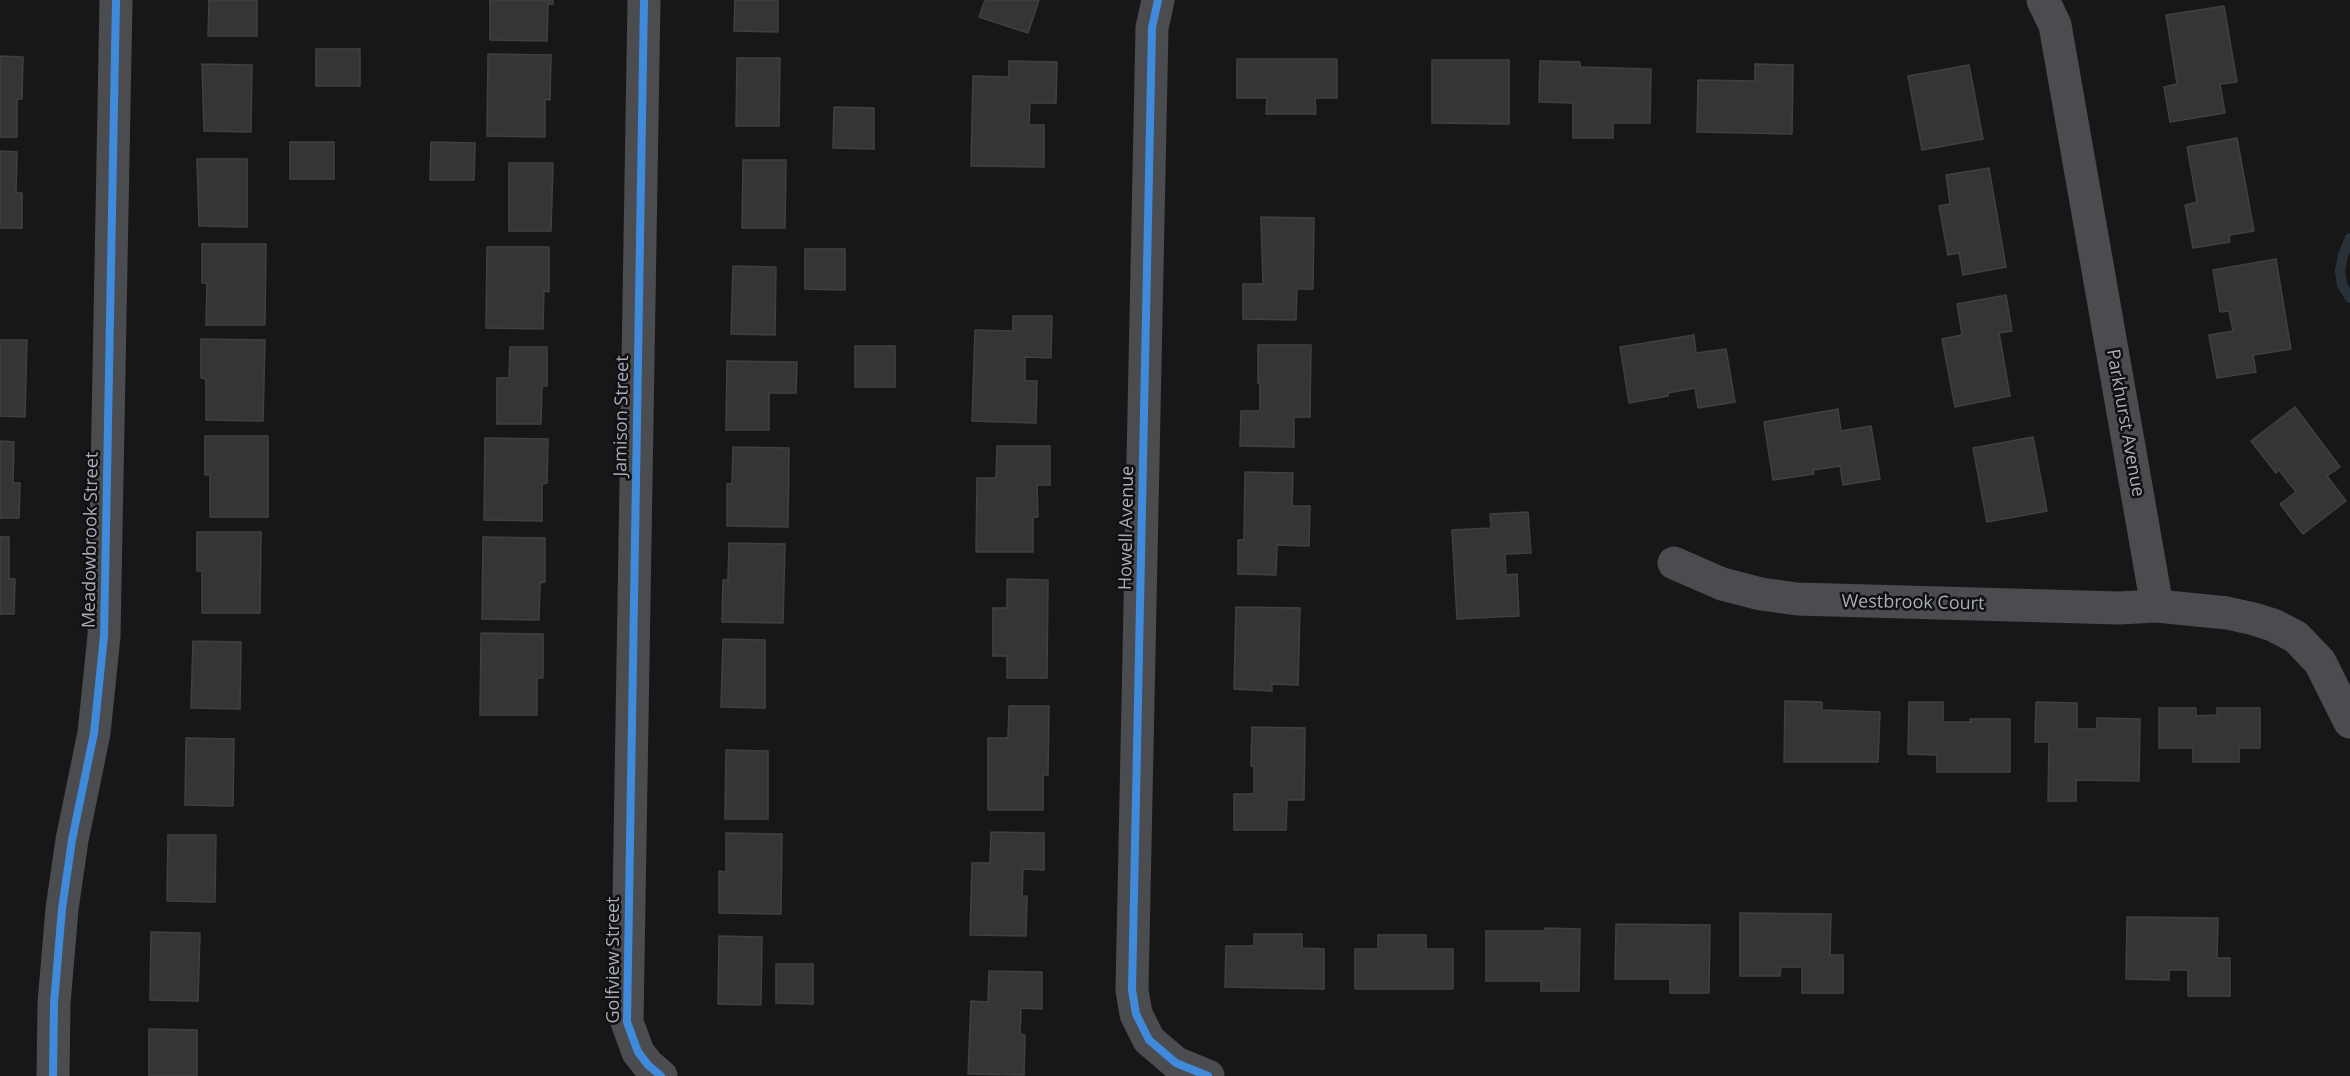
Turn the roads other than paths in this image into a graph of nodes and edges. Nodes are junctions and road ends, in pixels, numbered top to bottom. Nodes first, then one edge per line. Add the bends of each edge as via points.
1 (116, 0) edge
2 (644, 0) edge
3 (1158, 0) edge
4 (2043, 0) edge
5 (1674, 563) dead end
6 (2157, 606) junction
7 (2350, 722) edge
8 (630, 832) joint
9 (53, 1076) edge
10 (661, 1076) edge
11 (1208, 1076) edge

1 - 9 street, Meadowbrook Street via 104,636 94,733 62,909
2 - 8 street, Jamison Street
3 - 11 street, Howell Avenue via 1152,28 1132,990 1136,1014 1149,1040 1176,1064
4 - 6 street, Parkhurst Avenue via 2055,25
5 - 6 street, Westbrook Court via 1722,584 1797,599
6 - 7 street via 2254,619 2296,637 2320,662
8 - 10 street, Golfview Street via 627,1022 638,1052

